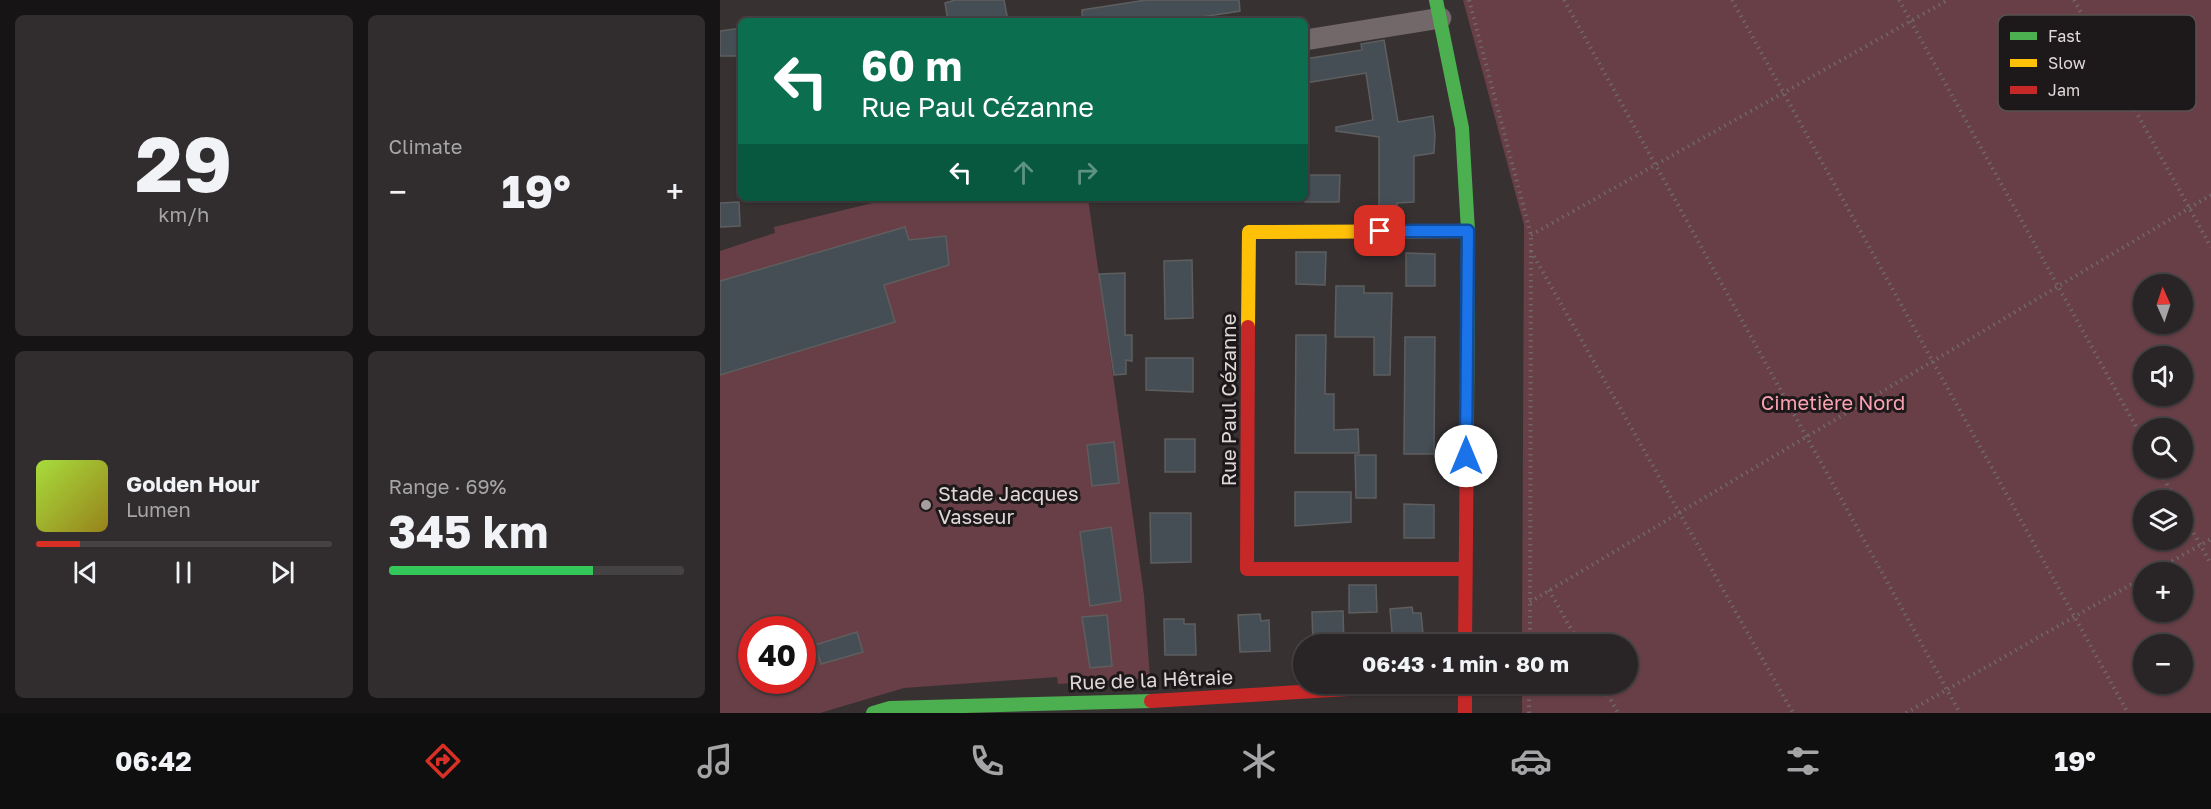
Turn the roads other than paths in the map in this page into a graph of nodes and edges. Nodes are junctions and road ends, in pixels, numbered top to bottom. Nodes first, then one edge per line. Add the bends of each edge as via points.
1 (1438, 9) edge
2 (1308, 39) edge
3 (1468, 231) junction
4 (1465, 569) junction
5 (1465, 634) edge
6 (1315, 694) edge
7 (1465, 694) edge
8 (1175, 706) edge
9 (884, 711) edge
10 (1465, 713) edge

1 - 2 street
1 - 3 street via 1462,128
3 - 4 street
3 - 4 street, Rue Paul Cézanne via 1249,232 1247,569
4 - 5 street
6 - 8 street, Rue de la Hêtraie
7 - 10 street
8 - 9 street, Rue de la Hêtraie

